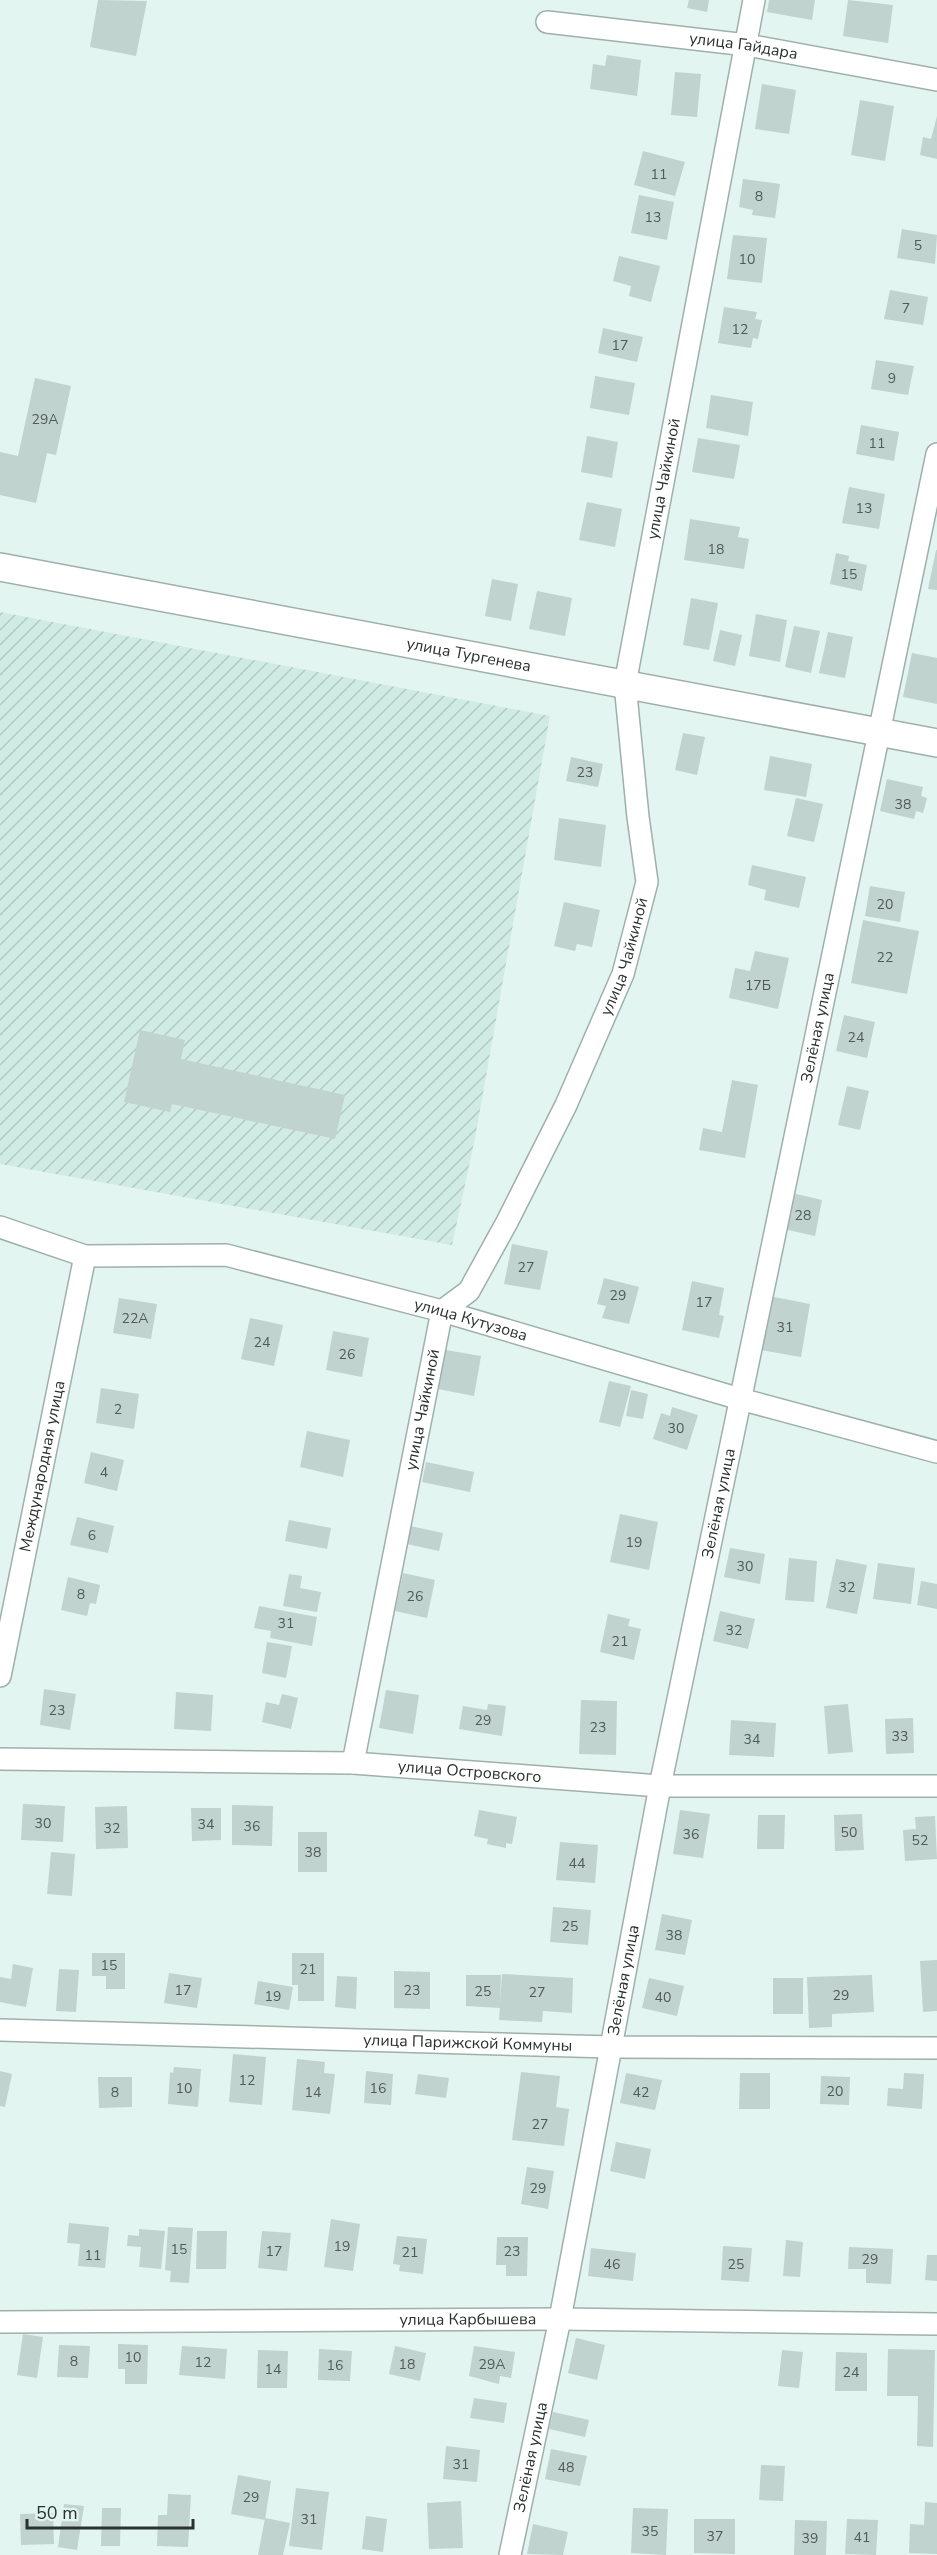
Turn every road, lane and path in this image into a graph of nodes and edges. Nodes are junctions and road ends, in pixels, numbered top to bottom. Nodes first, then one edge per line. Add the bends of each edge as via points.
1 (754, 0) edge
2 (547, 22) dead end
3 (747, 45) junction
4 (937, 80) edge
5 (937, 454) edge
6 (0, 567) edge
7 (625, 684) junction
8 (879, 734) junction
9 (937, 743) edge
10 (0, 1227) edge
11 (86, 1256) junction
12 (442, 1311) junction
13 (740, 1399) junction
14 (937, 1452) edge
15 (0, 1676) edge
16 (0, 1759) edge
17 (353, 1763) junction
18 (660, 1786) junction
19 (937, 1786) edge
20 (0, 2030) edge
21 (611, 2047) junction
22 (937, 2048) edge
23 (560, 2319) junction
24 (0, 2322) edge
25 (937, 2324) edge
26 (510, 2555) edge

1 - 3 street, улица Чайкиной
2 - 3 street, улица Гайдара
3 - 4 street, улица Гайдара
3 - 7 street, улица Чайкиной
5 - 8 street, Зелёная улица
6 - 7 street, улица Тургенева
7 - 8 street, улица Тургенева
7 - 12 street, улица Чайкиной via 647,882 623,974 566,1105 507,1222 468,1292
8 - 9 street, улица Тургенева
8 - 13 street, Зелёная улица
10 - 11 street, улица Кутузова
11 - 12 street, улица Кутузова via 226,1256
11 - 15 street, Международная улица
12 - 13 street, улица Кутузова
12 - 17 street, улица Чайкиной
13 - 14 street, улица Кутузова
13 - 18 street, Зелёная улица
16 - 17 street, улица Островского
17 - 18 street, улица Островского
18 - 19 street, улица Островского
18 - 21 street, Зелёная улица
20 - 21 street, улица Парижской Коммуны
21 - 22 street, улица Парижской Коммуны
21 - 23 street, Зелёная улица
23 - 24 street, улица Карбышева
23 - 25 street, улица Карбышева
23 - 26 street, Зелёная улица

